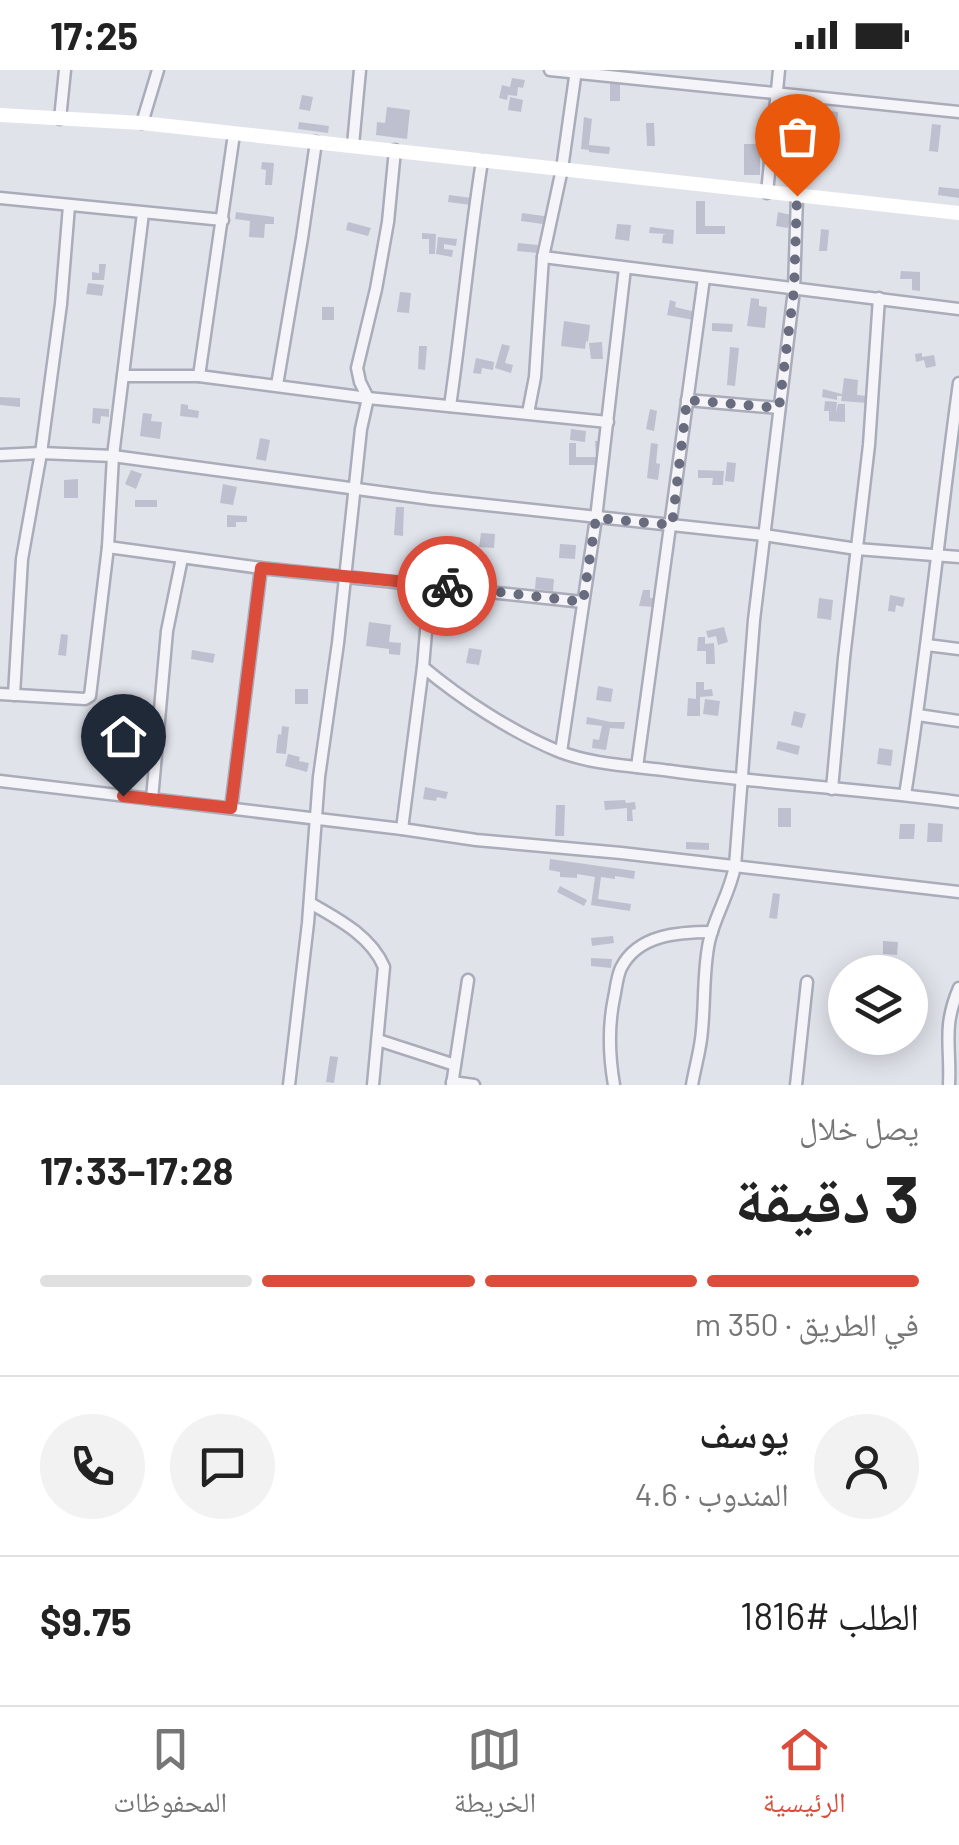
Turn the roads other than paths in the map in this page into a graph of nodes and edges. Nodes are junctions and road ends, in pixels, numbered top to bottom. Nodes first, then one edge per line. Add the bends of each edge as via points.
1 (65, 70) edge
2 (158, 70) edge
3 (360, 70) edge
4 (550, 70) edge
5 (779, 70) edge
6 (576, 71) edge
7 (777, 95) junction
8 (959, 112) edge
9 (0, 115) edge
10 (60, 119) junction
11 (142, 123) junction
12 (234, 134) junction
13 (316, 142) junction
14 (353, 145) junction
15 (395, 150) junction
16 (482, 162) junction
17 (562, 170) junction
18 (767, 193) junction
19 (797, 196) junction
20 (0, 198) edge
21 (69, 206) junction
22 (143, 213) junction
23 (959, 213) edge
24 (223, 220) junction
25 (543, 257) junction
26 (624, 268) junction
27 (704, 278) junction
28 (794, 290) junction
29 (879, 298) junction
30 (959, 310) edge
31 (123, 376) junction
32 (200, 376) junction
33 (959, 382) edge
34 (277, 385) junction
35 (368, 398) junction
36 (687, 400) junction
37 (450, 406) junction
38 (779, 408) junction
39 (528, 413) junction
40 (608, 422) junction
41 (42, 453) junction
42 (0, 455) edge
43 (113, 456) junction
44 (954, 461) edge
45 (356, 488) junction
46 (596, 518) junction
47 (672, 525) junction
48 (764, 535) junction
49 (108, 548) junction
50 (857, 550) junction
51 (936, 554) junction
52 (959, 557) edge
53 (182, 558) junction
54 (261, 568) junction
55 (346, 575) junction
56 (430, 584) junction
57 (583, 602) junction
58 (927, 645) junction
59 (959, 649) edge
60 (422, 667) junction
61 (0, 694) edge
62 (14, 695) junction
63 (918, 715) junction
64 (959, 721) edge
65 (561, 752) junction
66 (638, 767) junction
67 (0, 781) edge
68 (742, 781) junction
69 (832, 789) junction
70 (905, 795) junction
71 (152, 799) junction
72 (959, 802) edge
73 (231, 808) junction
74 (315, 819) junction
75 (402, 829) junction
76 (735, 866) junction
77 (959, 892) edge
78 (310, 903) junction
79 (712, 932) junction
80 (468, 980) dead end
81 (807, 982) dead end
82 (959, 988) edge
83 (378, 1040) junction
84 (455, 1065) junction
85 (452, 1083) edge
86 (289, 1085) edge
87 (374, 1085) edge
88 (474, 1085) edge
89 (614, 1085) edge
90 (692, 1085) edge
91 (796, 1085) edge
92 (949, 1085) edge

1 - 10 street
2 - 11 street
3 - 14 street
4 - 6 street
5 - 7 street
6 - 7 street
6 - 17 street
7 - 8 street
7 - 18 street
9 - 10 street
10 - 11 street
11 - 12 street
12 - 13 street
12 - 24 street
13 - 14 street
13 - 34 street
14 - 15 street
15 - 16 street
15 - 35 street via 388,222 357,368
16 - 17 street
16 - 37 street
17 - 18 street
17 - 25 street
18 - 19 street
19 - 23 street
19 - 28 street
20 - 21 street
21 - 22 street
21 - 41 street
22 - 24 street
22 - 31 street
24 - 32 street
25 - 26 street
25 - 39 street
26 - 27 street
26 - 40 street
27 - 28 street
27 - 36 street
28 - 29 street
28 - 38 street
29 - 30 street
29 - 50 street
31 - 32 street
31 - 43 street
32 - 34 street
33 - 44 street
34 - 35 street
35 - 37 street
35 - 45 street
36 - 38 street
36 - 47 street
37 - 39 street
38 - 48 street
39 - 40 street
40 - 46 street
41 - 42 street
41 - 43 street
41 - 62 street via 22,559
43 - 45 street
43 - 49 street
44 - 51 street
45 - 46 street
45 - 55 street
46 - 47 street
46 - 57 street
47 - 48 street
47 - 66 street
48 - 50 street
48 - 68 street
49 - 53 street
49 - 62 street via 90,696
50 - 51 street
50 - 69 street
51 - 52 street
51 - 58 street
53 - 54 street
53 - 71 street via 167,631
54 - 55 street
54 - 73 street
55 - 56 street
55 - 74 street
56 - 57 street
56 - 60 street
57 - 65 street
58 - 59 street
58 - 63 street
60 - 65 street
60 - 75 street
61 - 62 street
63 - 64 street
63 - 70 street
65 - 66 street
66 - 68 street
67 - 71 street
68 - 69 street
68 - 76 street
69 - 70 street
70 - 72 street
71 - 73 street
73 - 74 street
74 - 75 street
74 - 78 street
75 - 76 street
76 - 77 street
76 - 79 street
78 - 83 street via 378,954 384,978
78 - 86 street
79 - 89 street via 663,936 621,967 611,1011
79 - 90 street
80 - 84 street
81 - 91 street
82 - 92 street via 947,1029
83 - 84 street
83 - 87 street
84 - 85 street
85 - 88 street

